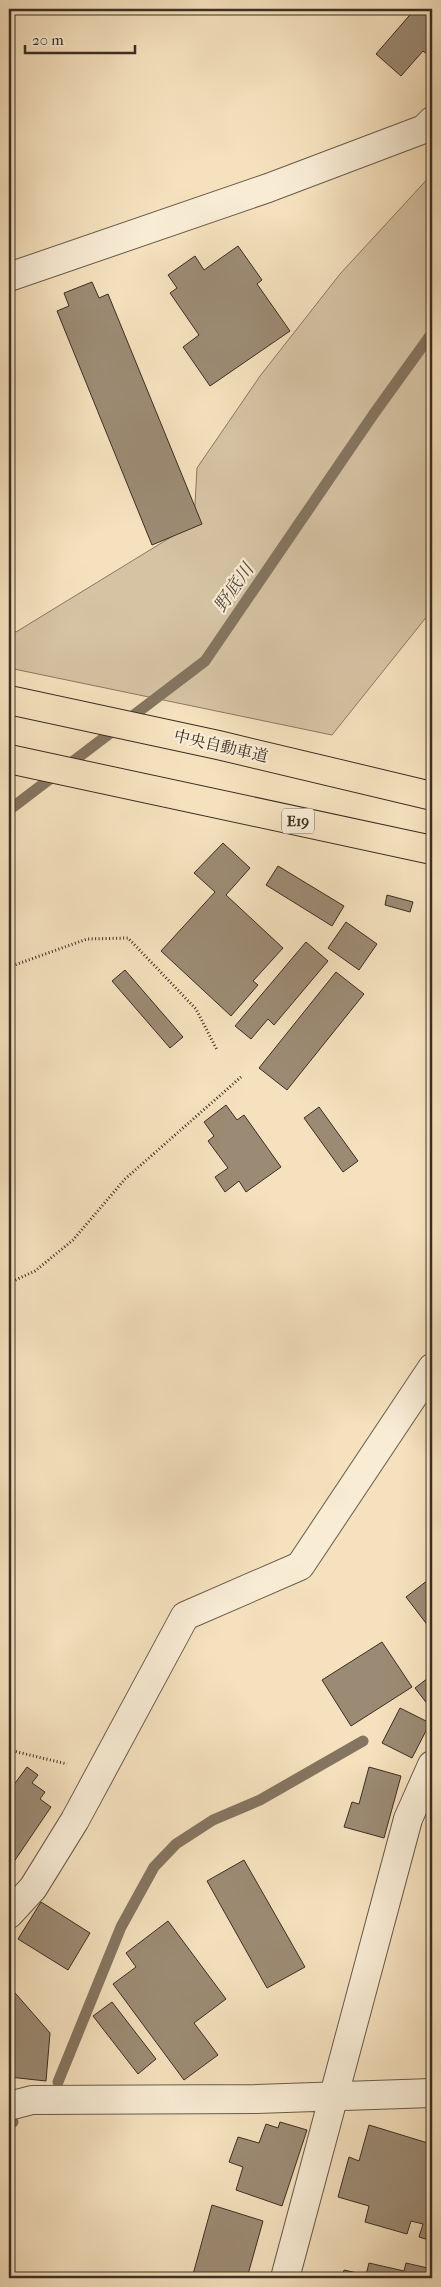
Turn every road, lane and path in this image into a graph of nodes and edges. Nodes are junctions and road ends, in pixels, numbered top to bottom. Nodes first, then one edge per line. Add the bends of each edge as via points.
1 (432, 121) edge
2 (9, 277) edge
3 (16, 701) edge
4 (9, 758) edge
5 (432, 796) edge
6 (432, 850) edge
7 (9, 967) edge
8 (217, 1050) dead end
9 (241, 1078) dead end
10 (9, 1283) edge
11 (432, 1368) edge
12 (9, 1750) edge
13 (432, 1766) edge
14 (102, 1772) junction
15 (9, 1914) edge
16 (432, 2093) edge
17 (334, 2097) junction
18 (9, 2106) edge
19 (285, 2278) edge

1 - 2 street via 424,128 268,188
3 - 5 highway, 中央自動車道
4 - 6 highway, E19
7 - 8 path via 87,939 128,938 196,1009
9 - 10 path via 125,1179 73,1240 35,1271
11 - 14 street via 300,1566 185,1616
12 - 14 path
13 - 17 street via 408,1819
14 - 15 street via 33,1888
16 - 17 street
17 - 18 street via 32,2100
17 - 19 street

